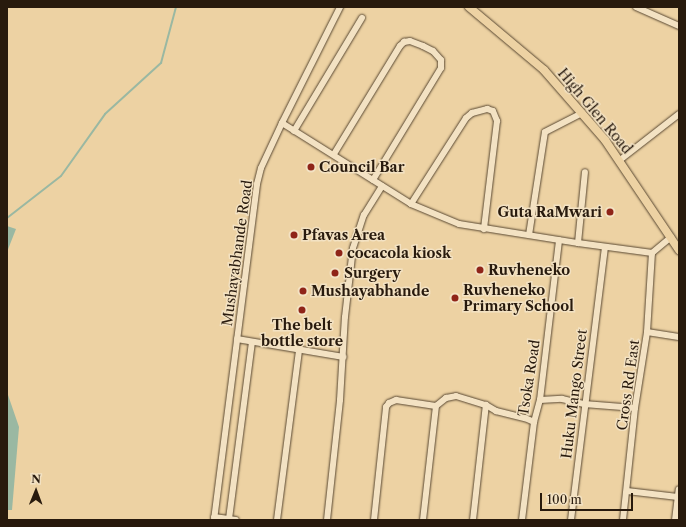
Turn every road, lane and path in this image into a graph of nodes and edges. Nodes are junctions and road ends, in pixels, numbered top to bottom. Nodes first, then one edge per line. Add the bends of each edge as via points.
1 (340, 7) edge
2 (469, 7) edge
3 (636, 7) edge
4 (642, 9) edge
5 (362, 18) dead end
6 (679, 26) edge
7 (582, 113) junction
8 (679, 114) edge
9 (282, 123) junction
10 (294, 131) junction
11 (334, 154) junction
12 (620, 160) junction
13 (586, 172) dead end
14 (373, 180) junction
15 (382, 186) junction
16 (411, 204) junction
17 (484, 229) junction
18 (529, 235) junction
19 (671, 237) junction
20 (559, 240) junction
21 (578, 243) junction
22 (605, 247) junction
23 (679, 250) edge
24 (652, 252) junction
25 (647, 332) junction
26 (679, 337) edge
27 (237, 339) junction
28 (252, 342) junction
29 (299, 350) junction
30 (343, 357) junction
31 (540, 400) junction
32 (584, 404) junction
33 (486, 405) junction
34 (436, 406) junction
35 (635, 408) junction
36 (534, 422) junction
37 (679, 489) edge
38 (627, 491) junction
39 (678, 497) junction
40 (214, 518) edge
41 (232, 519) edge
42 (277, 520) edge
43 (327, 520) edge
44 (374, 520) edge
45 (423, 520) edge
46 (474, 520) edge
47 (522, 520) edge
48 (571, 520) edge
49 (623, 520) edge
50 (675, 520) edge

1 - 9 street, Mushayabhande Road
2 - 7 main road, High Glen Road via 544,70
3 - 4 street
4 - 6 street
5 - 10 street
7 - 12 main road, High Glen Road
7 - 18 street via 545,132
8 - 12 street
9 - 10 street
9 - 27 street, Mushayabhande Road via 261,168 257,184
10 - 11 street
11 - 14 street
11 - 14 street via 400,46 410,41 433,51 441,60 441,68
12 - 19 main road, High Glen Road
13 - 21 street
14 - 15 street
15 - 16 street
15 - 30 street via 364,216 353,248
16 - 17 street via 445,220
16 - 17 street via 466,118 472,113 487,109 493,111 497,121
17 - 18 street
18 - 20 street
19 - 23 main road, High Glen Road
19 - 24 street
20 - 21 street
20 - 31 street, Tsoka Road
21 - 22 street
22 - 24 street
22 - 32 street, Huku Mango Street
24 - 25 street, Cross Rd East
25 - 26 street
25 - 35 street, Cross Rd East
27 - 28 street
27 - 40 street, Mushayabhande Road
28 - 29 street
28 - 41 street
29 - 30 street
29 - 42 street
30 - 43 street
31 - 32 street via 562,399
31 - 36 street, Tsoka Road
32 - 35 street
32 - 48 street, Huku Mango Street
33 - 34 street via 456,396 446,398
33 - 36 street via 496,411
33 - 46 street
34 - 44 street via 396,400 389,403 386,408
34 - 45 street
35 - 38 street, Cross Rd East
36 - 47 street, Tsoka Road
37 - 39 street
38 - 39 street
38 - 49 street, Cross Rd East
39 - 50 street
40 - 41 street

